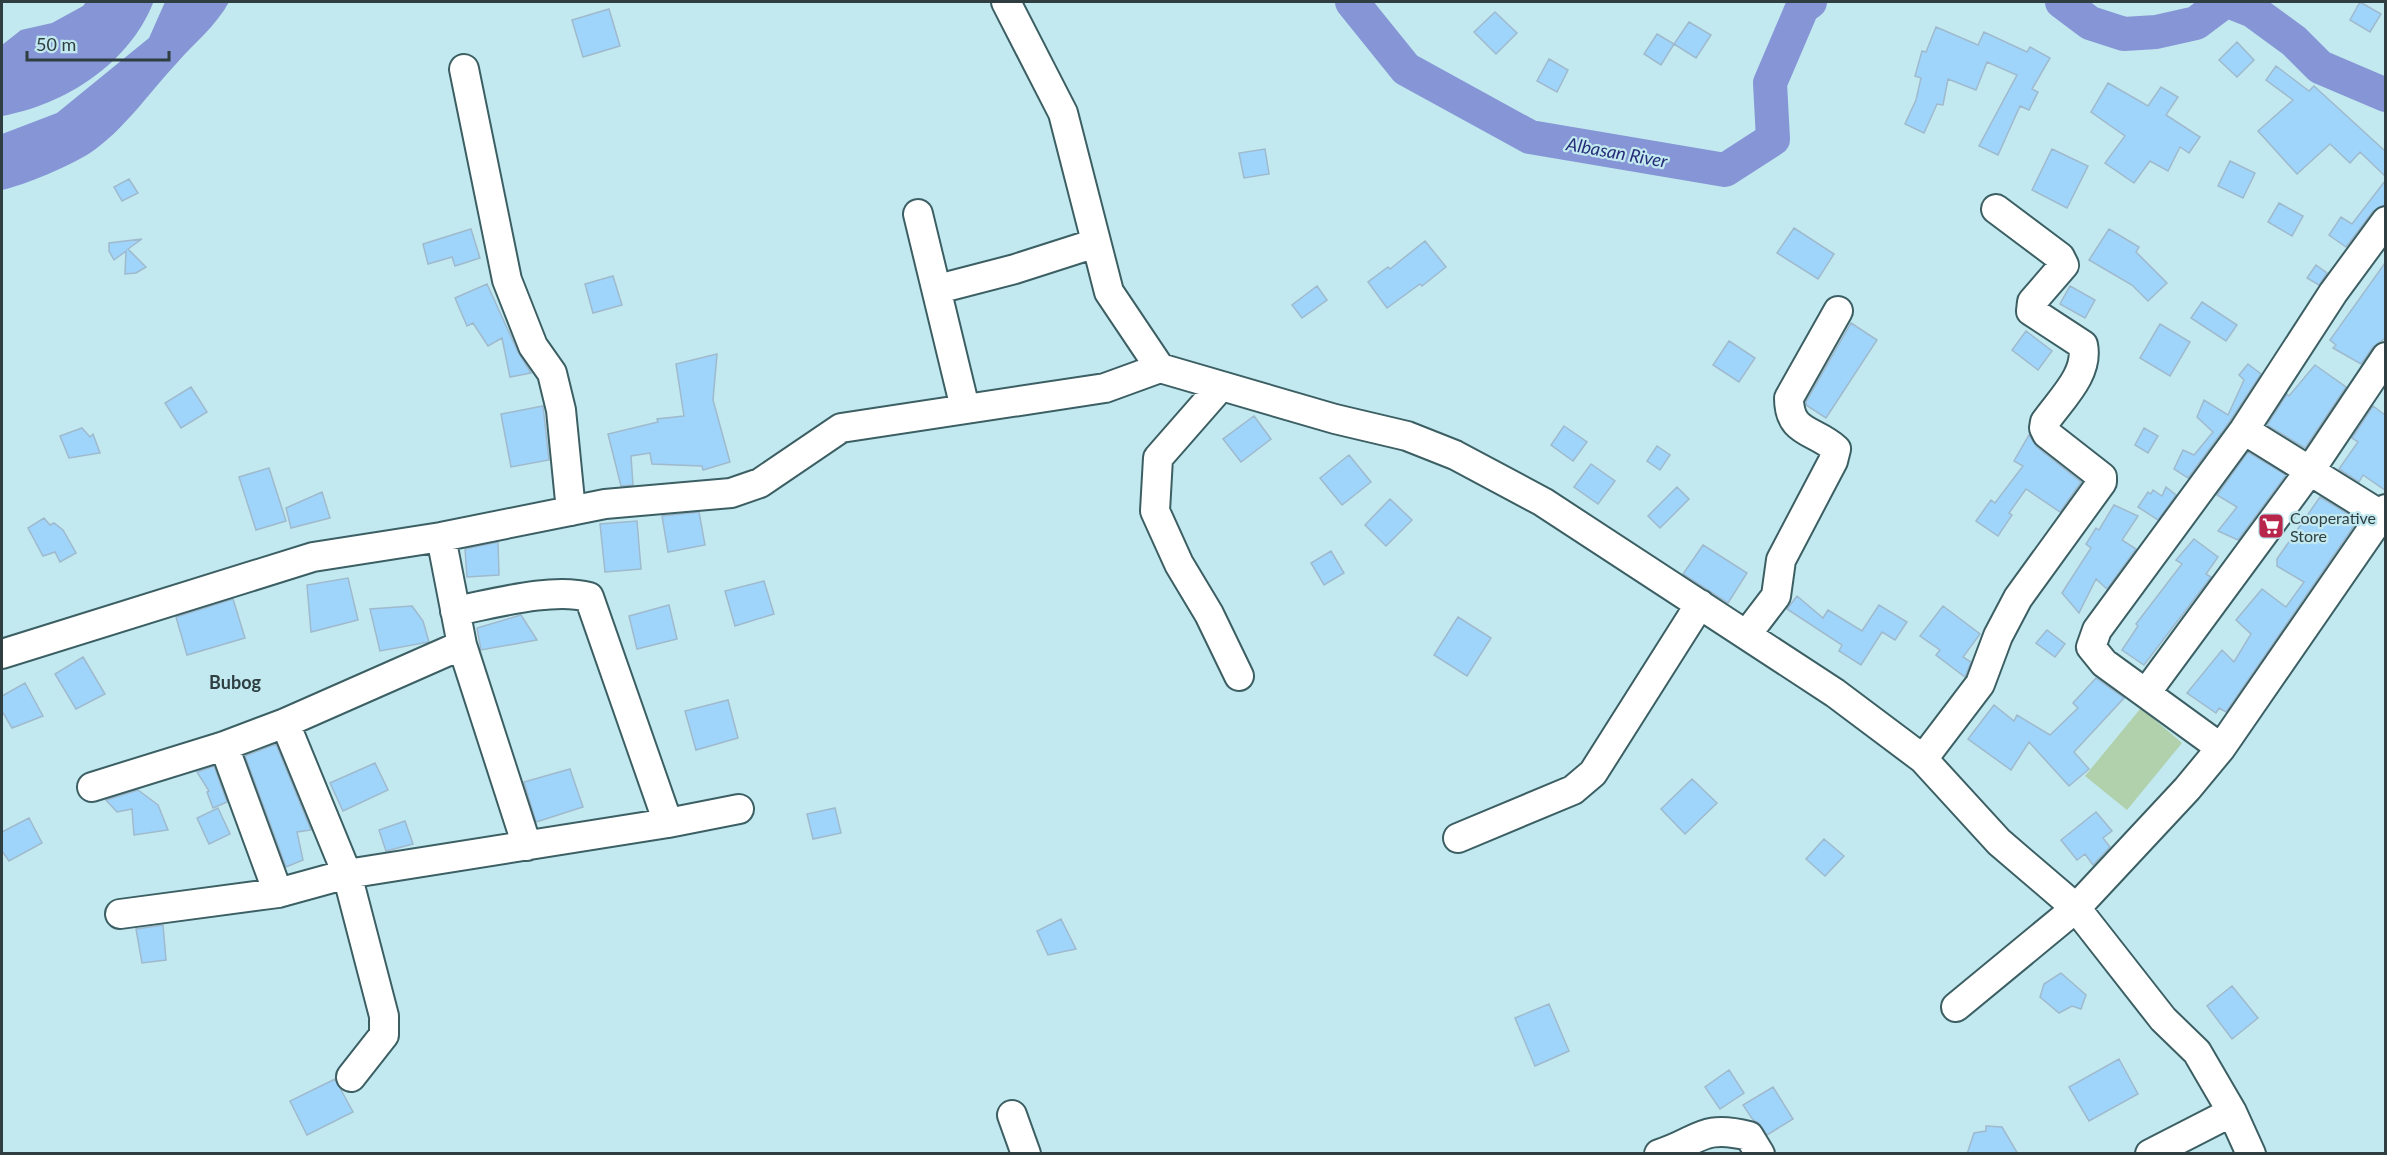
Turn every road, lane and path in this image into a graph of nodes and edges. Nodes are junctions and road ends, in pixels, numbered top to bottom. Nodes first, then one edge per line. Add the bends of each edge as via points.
1 (1006, 2) edge
2 (464, 69) dead end
3 (1995, 209) dead end
4 (918, 214) dead end
5 (2385, 221) edge
6 (1096, 243) junction
7 (938, 289) junction
8 (1838, 311) dead end
9 (2385, 357) edge
10 (1160, 369) junction
11 (1221, 386) junction
12 (965, 408) junction
13 (2244, 430) junction
14 (2311, 469) junction
15 (572, 511) junction
16 (2383, 512) edge
17 (441, 537) junction
18 (1700, 604) junction
19 (455, 611) junction
20 (1747, 634) junction
21 (462, 645) junction
22 (2, 654) edge
23 (1239, 676) dead end
24 (2146, 693) junction
25 (285, 723) junction
26 (224, 746) junction
27 (2221, 748) junction
28 (1923, 759) junction
29 (92, 787) dead end
30 (739, 809) dead end
31 (668, 823) junction
32 (1458, 838) dead end
33 (527, 846) junction
34 (347, 874) junction
35 (278, 893) junction
36 (2076, 908) junction
37 (120, 914) dead end
38 (1956, 1007) dead end
39 (351, 1077) dead end
40 (2232, 1112) junction
41 (1012, 1115) dead end
42 (1026, 1154) edge
43 (1659, 1154) edge
44 (1760, 1154) edge
45 (2150, 1154) edge
46 (2251, 1154) edge

1 - 6 street via 1063,113
2 - 15 street via 507,280 533,346 552,373 561,410
3 - 28 street via 2050,248 2064,265 2032,302 2031,312 2083,345 2085,357 2083,369 2044,428 2102,477 2102,482 2018,598 1980,684
4 - 7 street
5 - 13 street
6 - 7 street
6 - 10 street via 1109,292
7 - 12 street
8 - 20 street via 1790,398 1794,423 1836,449 1833,461 1781,560 1776,596
9 - 14 street
10 - 11 street
10 - 12 street via 1105,387
11 - 18 street via 1407,436 1455,455 1543,502
11 - 23 street via 1158,458 1155,511
12 - 15 street via 840,428 760,483 731,493 605,504
13 - 14 street
13 - 24 street via 2097,630 2091,647 2104,663
14 - 16 street
14 - 24 street
15 - 17 street
16 - 27 street
17 - 19 street
17 - 22 street via 313,557
18 - 20 street
18 - 32 street via 1593,773 1574,790
19 - 21 street
19 - 31 street via 568,594 589,597
20 - 28 street
21 - 25 street
21 - 33 street
24 - 27 street
25 - 26 street
25 - 34 street
26 - 29 street
26 - 35 street
27 - 36 street
28 - 36 street via 1999,842
30 - 31 street
31 - 33 street
33 - 34 street
34 - 35 street
34 - 39 street via 384,1016 384,1035
35 - 37 street
36 - 38 street
36 - 40 street via 2163,1019 2197,1052
40 - 45 street
40 - 46 street
41 - 42 street
43 - 44 street via 1697,1136 1724,1130 1749,1136

